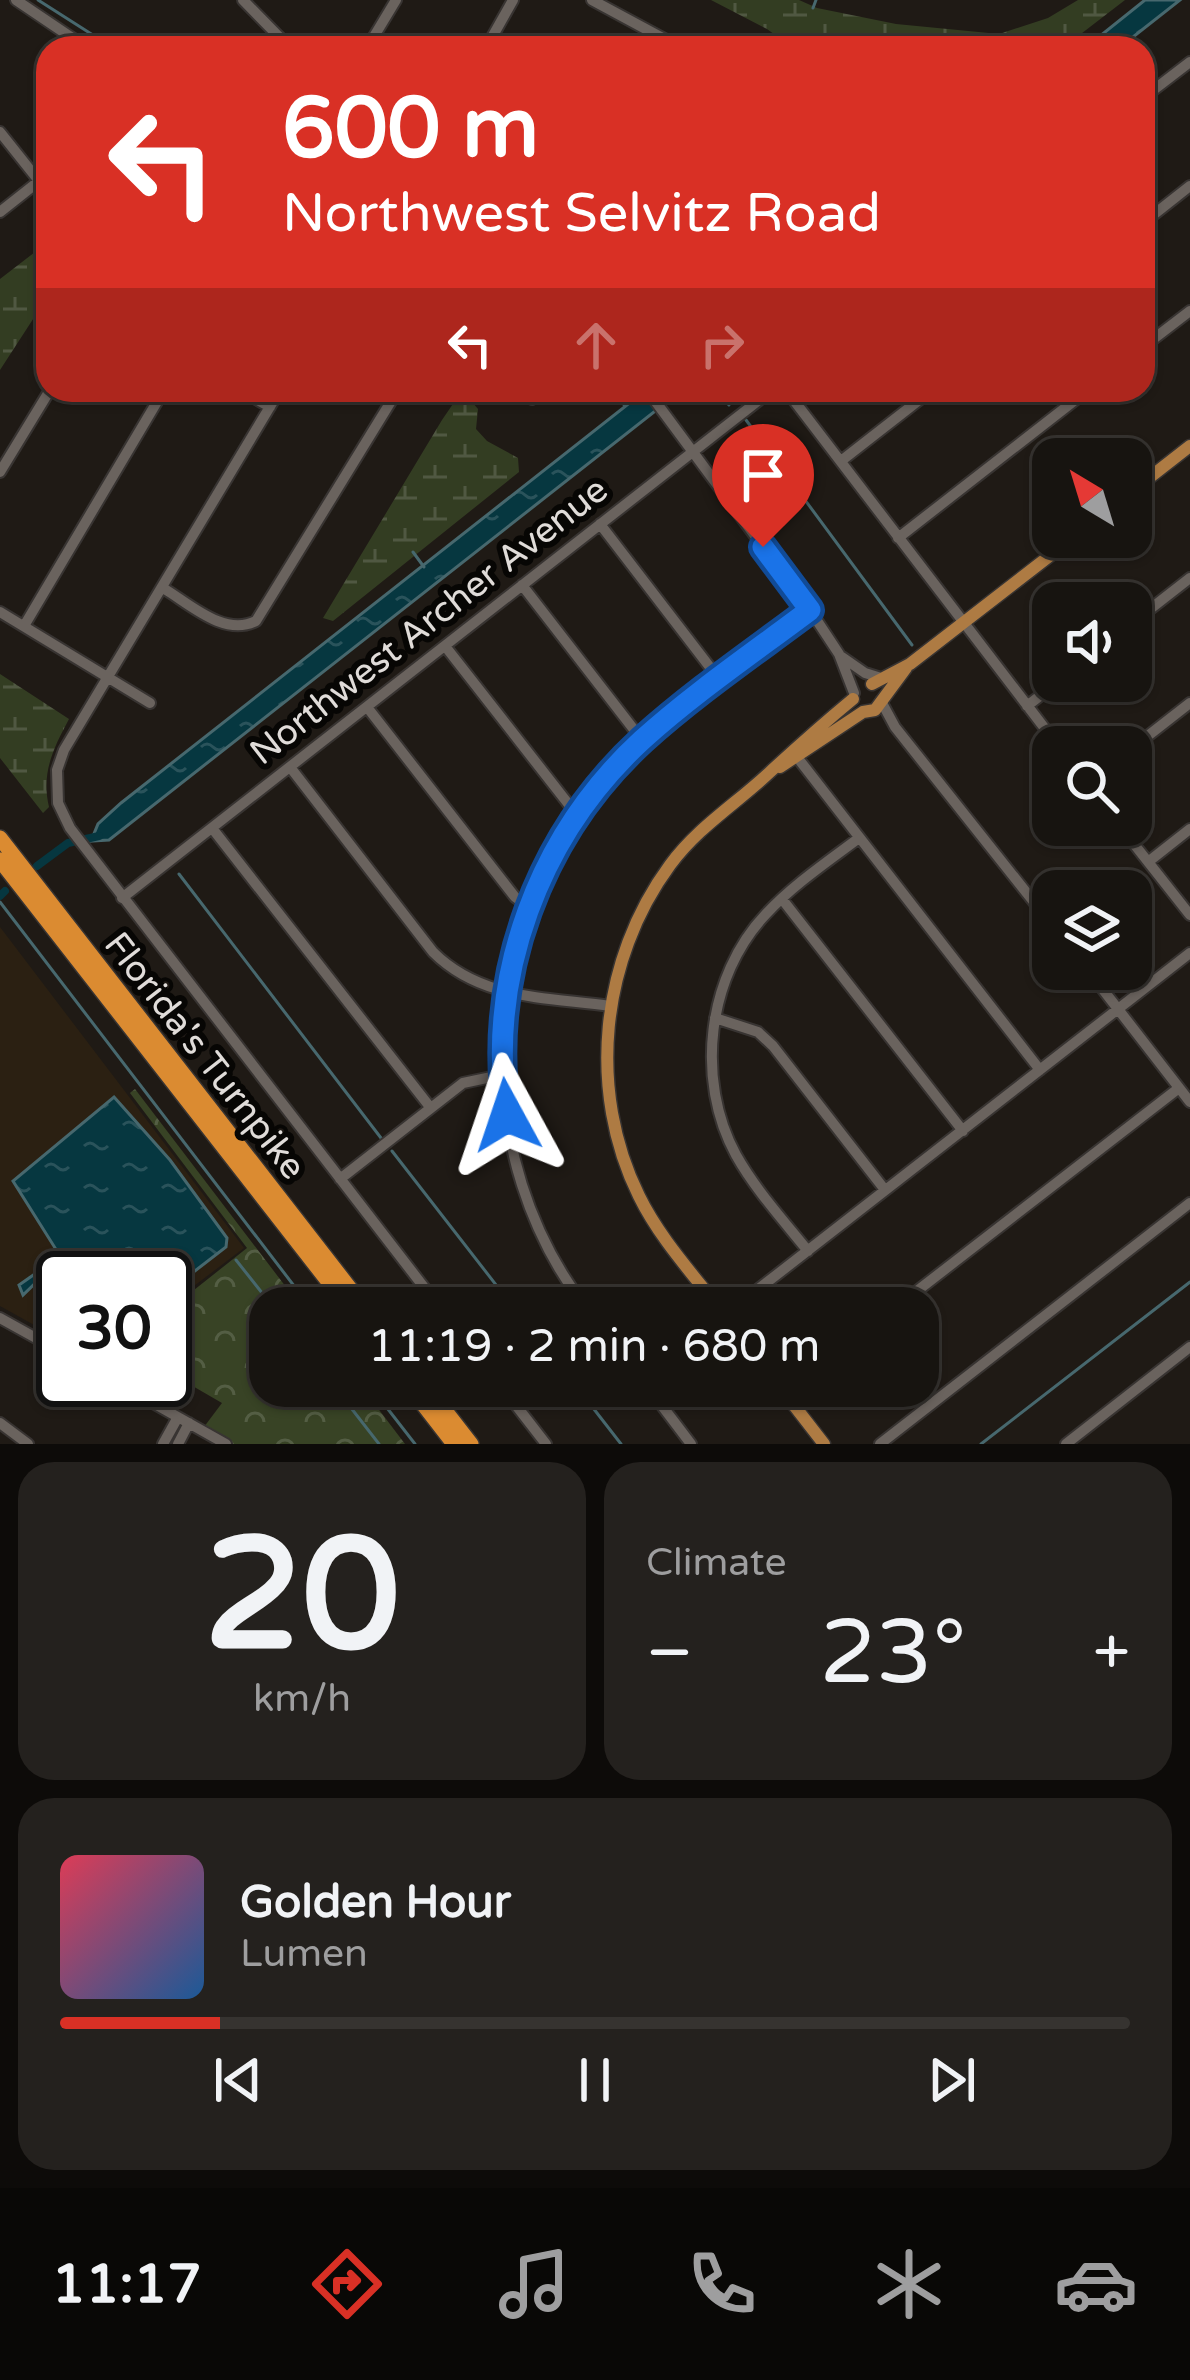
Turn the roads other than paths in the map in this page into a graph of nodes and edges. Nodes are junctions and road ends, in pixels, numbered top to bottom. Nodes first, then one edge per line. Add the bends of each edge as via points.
1 (16, 0) edge
2 (243, 0) edge
3 (513, 0) edge
4 (592, 0) edge
5 (391, 2) edge
6 (69, 36) edge
7 (278, 36) edge
8 (373, 36) edge
9 (493, 36) edge
10 (659, 36) edge
11 (1190, 62) edge
12 (1155, 89) edge
13 (0, 132) edge
14 (36, 169) edge
15 (36, 183) edge
16 (1190, 187) edge
17 (0, 212) edge
18 (1155, 215) edge
19 (1190, 311) edge
20 (1155, 338) edge
21 (43, 402) edge
22 (157, 402) edge
23 (261, 402) edge
24 (273, 402) edge
25 (391, 402) edge
26 (656, 402) edge
27 (757, 402) edge
28 (795, 402) edge
29 (917, 402) edge
30 (1073, 402) edge
31 (270, 407) junction
32 (1190, 446) edge
33 (692, 452) junction
34 (841, 461) junction
35 (0, 472) edge
36 (1152, 476) edge
37 (600, 524) junction
38 (898, 538) junction
39 (1047, 558) edge
40 (1190, 578) edge
41 (522, 585) junction
42 (163, 588) junction
43 (1152, 608) edge
44 (810, 610) junction
45 (0, 612) edge
46 (962, 625) junction
47 (24, 626) junction
48 (445, 646) junction
49 (840, 656) junction
50 (910, 664) junction
51 (108, 678) junction
52 (719, 679) junction
53 (874, 682) junction
54 (853, 696) junction
55 (882, 699) junction
56 (1033, 702) edge
57 (150, 703) dead end
58 (1190, 703) edge
59 (1028, 706) junction
60 (368, 707) junction
61 (838, 711) junction
62 (866, 712) junction
63 (1043, 726) edge
64 (895, 727) junction
65 (1152, 733) edge
66 (642, 740) junction
67 (797, 758) junction
68 (290, 766) junction
69 (773, 770) junction
70 (577, 815) junction
71 (212, 828) junction
72 (1190, 829) edge
73 (0, 838) edge
74 (859, 838) junction
75 (1135, 846) edge
76 (0, 860) edge
77 (1148, 862) junction
78 (122, 898) junction
79 (782, 899) junction
80 (1032, 900) edge
81 (529, 907) junction
82 (1190, 915) edge
83 (1190, 953) edge
84 (1103, 990) edge
85 (506, 991) junction
86 (610, 1006) junction
87 (1118, 1009) junction
88 (715, 1018) junction
89 (1040, 1070) junction
90 (501, 1075) junction
91 (1179, 1088) junction
92 (1190, 1102) edge
93 (430, 1107) junction
94 (963, 1131) junction
95 (340, 1179) junction
96 (885, 1190) junction
97 (1190, 1203) edge
98 (808, 1251) junction
99 (333, 1287) edge
100 (349, 1287) edge
101 (424, 1287) edge
102 (572, 1287) edge
103 (703, 1287) edge
104 (761, 1287) edge
105 (922, 1287) edge
106 (0, 1318) edge
107 (36, 1338) edge
108 (1190, 1347) edge
109 (160, 1407) edge
110 (425, 1407) edge
111 (442, 1407) edge
112 (517, 1407) edge
113 (663, 1407) edge
114 (799, 1407) edge
115 (183, 1420) junction
116 (0, 1423) edge
117 (28, 1444) edge
118 (163, 1444) edge
119 (178, 1444) edge
120 (226, 1444) edge
121 (454, 1444) edge
122 (471, 1444) edge
123 (546, 1444) edge
124 (692, 1444) edge
125 (824, 1444) edge
126 (880, 1444) edge
127 (1066, 1444) edge

1 - 6 street
2 - 7 street
3 - 9 street
4 - 10 street
5 - 8 street
11 - 12 street
13 - 14 street
15 - 17 street
16 - 18 street
19 - 20 street
21 - 35 street
22 - 47 street
23 - 31 street
24 - 31 street
25 - 42 street via 256,621 226,625
26 - 33 street
27 - 33 street, Northwest Archer Avenue
28 - 34 street
29 - 34 street
30 - 38 street
31 - 42 street
32 - 36 main road
33 - 37 street, Northwest Archer Avenue
33 - 44 street
34 - 38 street
37 - 41 street, Northwest Archer Avenue
37 - 52 street
38 - 46 street
39 - 46 main road
40 - 43 street
41 - 48 street, Northwest Archer Avenue
41 - 66 street
42 - 51 street
44 - 49 street
44 - 52 street
45 - 47 street
46 - 50 main road
46 - 59 street
47 - 51 street
48 - 60 street, Northwest Archer Avenue
48 - 70 street
49 - 53 street
49 - 54 street
49 - 61 street via 846,691
50 - 53 main road
50 - 55 main road
51 - 57 street
51 - 78 street via 64,750 58,803
52 - 66 street
53 - 54 main road
53 - 55 main road
54 - 61 main road
54 - 62 main road
55 - 62 main road
55 - 64 street
56 - 59 street
58 - 65 street
59 - 63 street
60 - 68 street, Northwest Archer Avenue
60 - 81 street
61 - 69 main road
62 - 64 street
62 - 67 main road
64 - 80 street
66 - 70 street
67 - 69 main road
67 - 74 street
68 - 71 street, Northwest Archer Avenue
68 - 85 street via 433,952 454,973
69 - 86 main road via 671,863 640,913
70 - 81 street
71 - 78 street, Northwest Archer Avenue
71 - 93 street
72 - 77 street
73 - 100 highway, Florida's Turnpike
74 - 79 street
74 - 89 street
75 - 77 street
76 - 99 highway, Florida's Turnpike
77 - 82 street
78 - 95 street
79 - 88 street via 726,975
79 - 94 street
81 - 85 street
83 - 87 street
84 - 87 street
85 - 86 street
85 - 90 street
86 - 103 main road via 608,1088 626,1167 650,1216
87 - 89 street
87 - 91 street
88 - 96 street via 773,1046
88 - 98 street via 712,1072 734,1151
89 - 94 street
90 - 93 street via 464,1083
90 - 102 street via 513,1155
91 - 92 street
91 - 105 street
93 - 95 street
94 - 96 street
95 - 101 street
96 - 98 street
97 - 126 street
98 - 104 street
106 - 107 street
108 - 127 street
109 - 115 street
110 - 121 highway
111 - 122 highway
112 - 123 street
113 - 124 street
114 - 125 main road
115 - 118 street
115 - 119 street
115 - 120 street
116 - 117 street

